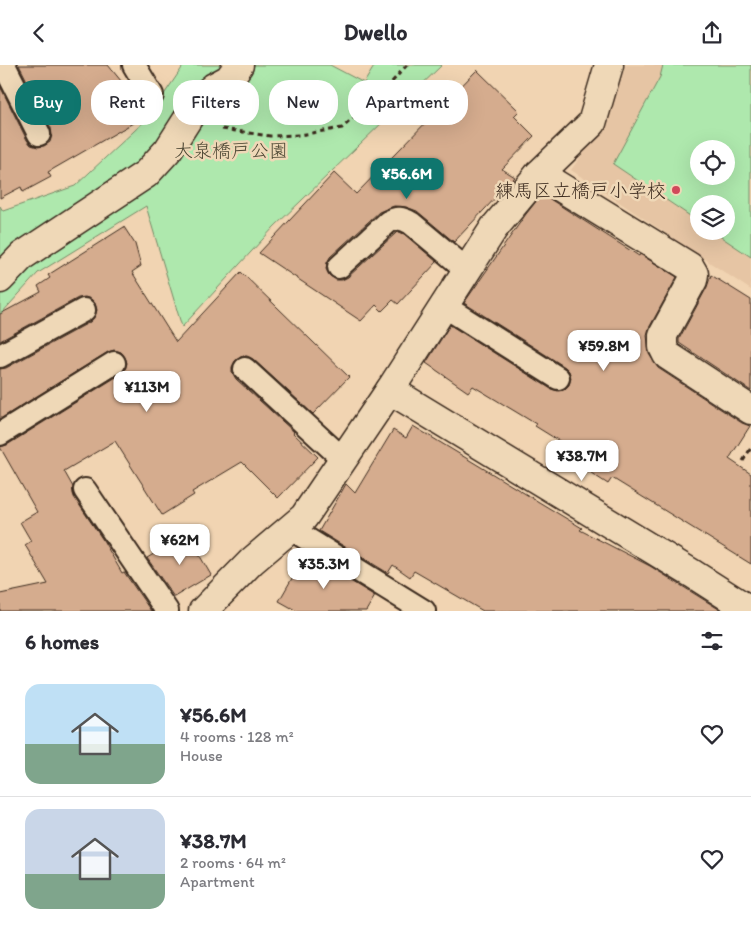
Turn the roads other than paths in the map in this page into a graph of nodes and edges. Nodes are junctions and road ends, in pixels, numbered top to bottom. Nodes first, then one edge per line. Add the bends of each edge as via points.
1 (4, 65) edge
2 (134, 65) edge
3 (239, 65) edge
4 (609, 65) edge
5 (143, 80) edge
6 (39, 134) dead end
7 (539, 174) junction
8 (339, 267) dead end
9 (467, 270) junction
10 (0, 279) edge
11 (444, 306) junction
12 (84, 310) dead end
13 (0, 356) edge
14 (114, 363) dead end
15 (245, 369) dead end
16 (558, 378) dead end
17 (390, 390) junction
18 (751, 410) edge
19 (0, 434) edge
20 (343, 459) junction
21 (85, 490) dead end
22 (290, 529) junction
23 (167, 611) edge
24 (203, 611) edge
25 (424, 611) edge
26 (751, 611) edge

1 - 6 lane
2 - 5 lane
3 - 10 street via 229,79 201,98 168,150 146,174 22,256
4 - 7 street via 592,123
7 - 9 street via 494,228
7 - 18 street via 690,267 693,281 663,335 663,347 667,355
8 - 9 lane via 396,218 411,223
9 - 11 street
11 - 16 lane
11 - 17 street
12 - 13 lane
14 - 19 lane
15 - 20 lane
17 - 20 street
17 - 26 street
20 - 22 street via 304,517
21 - 23 lane
22 - 24 street via 252,561
22 - 25 lane

